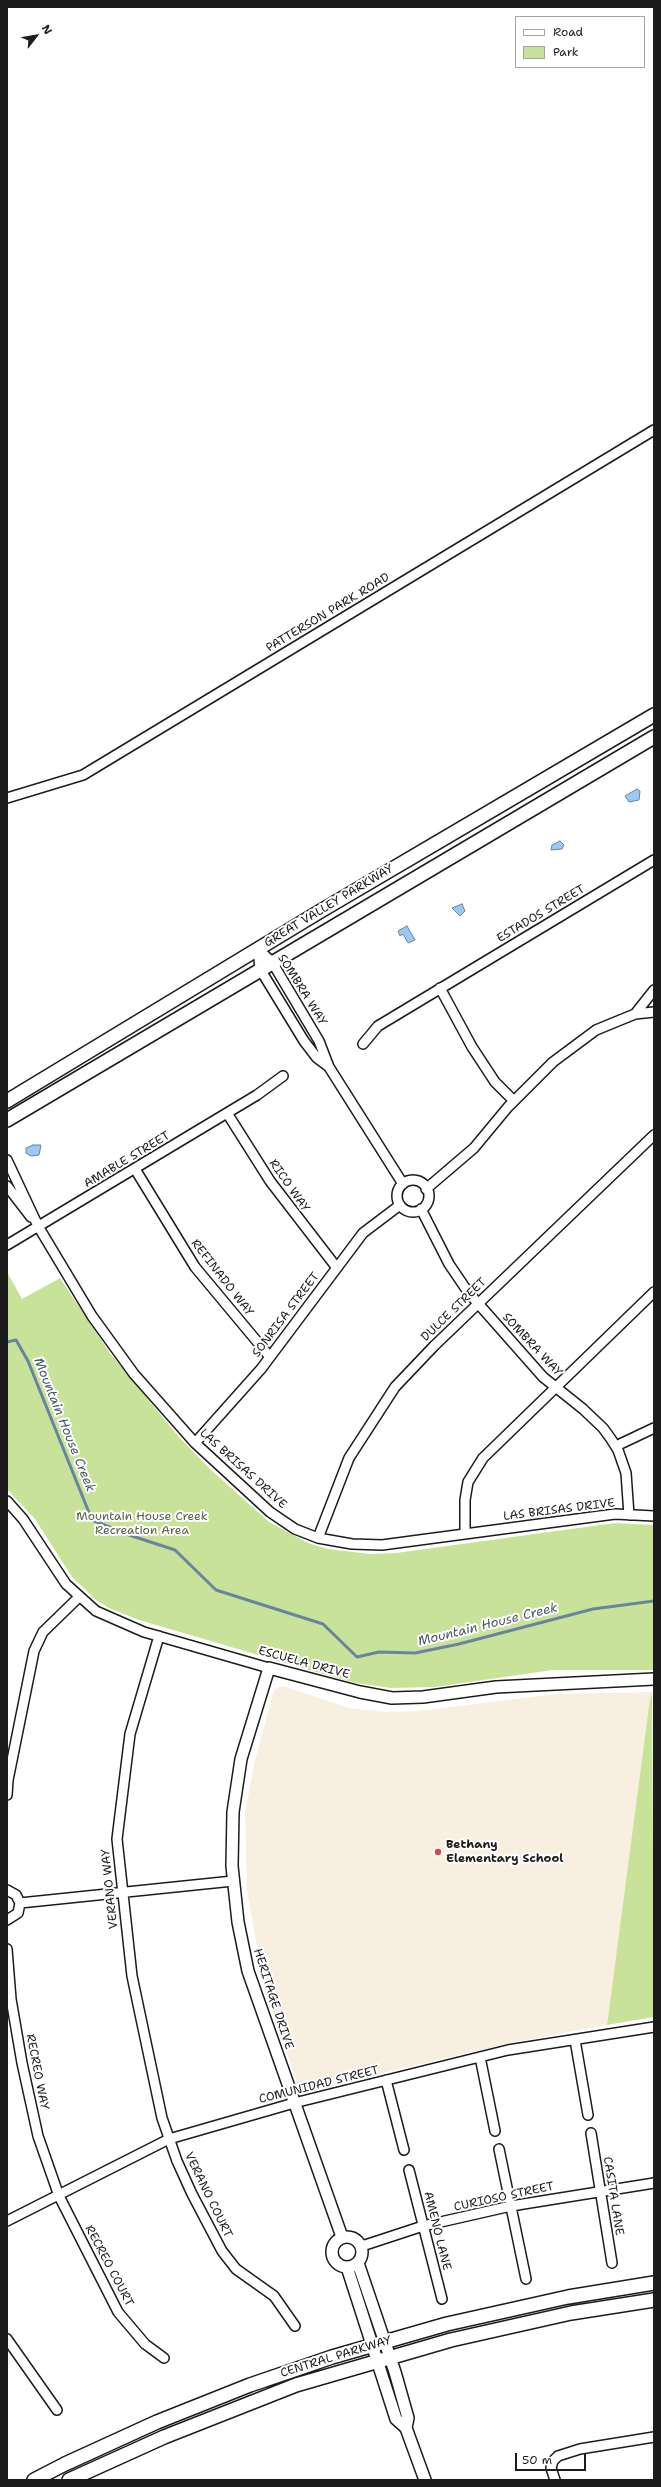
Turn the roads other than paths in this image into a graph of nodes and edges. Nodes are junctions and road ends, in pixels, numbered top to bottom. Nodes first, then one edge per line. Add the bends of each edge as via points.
1 (654, 430) edge
2 (654, 715) edge
3 (654, 737) edge
4 (7, 798) edge
5 (654, 860) edge
6 (258, 949) junction
7 (272, 962) junction
8 (260, 969) junction
9 (440, 988) junction
10 (654, 990) edge
11 (654, 1012) edge
12 (635, 1014) junction
13 (363, 1044) dead end
14 (329, 1067) junction
15 (283, 1076) dead end
16 (7, 1101) edge
17 (514, 1101) junction
18 (227, 1113) junction
19 (7, 1120) edge
20 (654, 1135) edge
21 (7, 1160) edge
22 (135, 1169) junction
23 (403, 1184) junction
24 (7, 1186) edge
25 (426, 1189) junction
26 (400, 1205) junction
27 (421, 1209) junction
28 (38, 1226) junction
29 (7, 1245) edge
30 (337, 1268) junction
31 (654, 1292) edge
32 (478, 1304) junction
33 (270, 1356) junction
34 (554, 1387) junction
35 (654, 1428) edge
36 (195, 1443) junction
37 (616, 1446) junction
38 (7, 1501) edge
39 (629, 1515) junction
40 (654, 1516) edge
41 (465, 1534) junction
42 (318, 1538) junction
43 (79, 1597) junction
44 (159, 1636) junction
45 (269, 1668) junction
46 (654, 1679) edge
47 (7, 1794) edge
48 (233, 1881) junction
49 (7, 1890) edge
50 (122, 1891) junction
51 (20, 1903) junction
52 (7, 1920) edge
53 (7, 1949) edge
54 (654, 2027) edge
55 (575, 2040) junction
56 (480, 2057) junction
57 (386, 2080) junction
58 (294, 2103) junction
59 (588, 2115) dead end
60 (495, 2131) dead end
61 (591, 2133) dead end
62 (169, 2139) junction
63 (499, 2149) dead end
64 (404, 2150) dead end
65 (409, 2170) dead end
66 (654, 2182) edge
67 (600, 2190) junction
68 (59, 2196) junction
69 (511, 2206) junction
70 (7, 2221) edge
71 (423, 2226) junction
72 (342, 2237) junction
73 (362, 2246) junction
74 (358, 2263) junction
75 (612, 2263) dead end
76 (347, 2267) junction
77 (526, 2279) dead end
78 (654, 2283) edge
79 (442, 2299) dead end
80 (654, 2300) edge
81 (295, 2326) dead end
82 (7, 2339) edge
83 (386, 2341) junction
84 (373, 2345) junction
85 (164, 2358) dead end
86 (391, 2358) junction
87 (378, 2362) junction
88 (57, 2410) dead end
89 (406, 2428) junction
90 (654, 2437) edge
91 (34, 2480) edge
92 (69, 2480) edge
93 (425, 2480) edge
94 (555, 2480) edge

1 - 4 street, PATTERSON PARK ROAD via 83,775
2 - 6 main road, GREAT VALLEY PARKWAY
3 - 7 main road, GREAT VALLEY PARKWAY
5 - 9 street, ESTADOS STREET
6 - 7 street, SOMBRA WAY
6 - 8 street, SOMBRA WAY
6 - 16 main road, GREAT VALLEY PARKWAY
7 - 8 main road, GREAT VALLEY PARKWAY
7 - 14 street, SOMBRA WAY via 319,1041
8 - 14 street, SOMBRA WAY via 304,1041 317,1058
8 - 19 main road, GREAT VALLEY PARKWAY
9 - 13 street, ESTADOS STREET via 378,1026
9 - 17 street via 472,1047 495,1082
10 - 12 street
11 - 12 street
12 - 17 street via 596,1030 553,1062
14 - 23 street, SOMBRA WAY
15 - 18 street, AMABLE STREET
17 - 25 street via 474,1148
18 - 22 street, AMABLE STREET
18 - 30 street, RICO WAY via 270,1181
20 - 32 street, DULCE STREET
21 - 28 street, LAS BRISAS DRIVE
22 - 28 street, AMABLE STREET
22 - 33 street, REFINADO WAY via 195,1267
23 - 25 street via 416,1181
23 - 26 street via 398,1192
24 - 28 street, LAS BRISAS DRIVE
25 - 27 street via 427,1201
26 - 27 street via 408,1211
26 - 30 street, SONRISA STREET via 363,1233
27 - 32 street, SOMBRA WAY via 449,1264
28 - 29 street, AMABLE STREET
28 - 36 street, LAS BRISAS DRIVE via 92,1316 134,1374
30 - 33 street, SONRISA STREET
31 - 34 street
32 - 34 street, SOMBRA WAY via 518,1351
32 - 42 street, DULCE STREET via 395,1387 349,1458
33 - 36 street, SONRISA STREET
34 - 37 street, SOMBRA WAY via 603,1428
34 - 41 street via 482,1458 471,1476 465,1500
35 - 37 street
36 - 42 street, LAS BRISAS DRIVE via 270,1512 295,1529
37 - 39 street, SOMBRA WAY via 626,1473
38 - 43 street, ESCUELA DRIVE via 23,1519 66,1584
39 - 40 street, LAS BRISAS DRIVE
39 - 41 street, LAS BRISAS DRIVE via 615,1514
41 - 42 street, LAS BRISAS DRIVE via 382,1545 352,1544
43 - 44 street, ESCUELA DRIVE via 96,1611
43 - 47 street via 43,1632 34,1651
44 - 45 street, ESCUELA DRIVE
44 - 50 street, VERANO WAY via 130,1734 117,1839
45 - 46 street, ESCUELA DRIVE via 392,1698 423,1697 496,1686
45 - 48 street, HERITAGE DRIVE via 241,1759 233,1812
48 - 50 street
48 - 58 street, HERITAGE DRIVE via 248,1971
49 - 51 street via 16,1895
50 - 51 street
50 - 62 street, VERANO WAY via 132,1976 162,2118
51 - 52 street via 18,1913
53 - 68 street, RECREO WAY via 11,1998 22,2062 38,2136
54 - 55 street, COMUNIDAD STREET
55 - 56 street, COMUNIDAD STREET
55 - 59 street
56 - 57 street, COMUNIDAD STREET
56 - 60 street
57 - 58 street, COMUNIDAD STREET
57 - 64 street
58 - 62 street, COMUNIDAD STREET
58 - 72 street, HERITAGE DRIVE
61 - 67 street, CASITA LANE
62 - 68 street, COMUNIDAD STREET
62 - 81 street, VERANO COURT via 192,2194 222,2251 236,2268 274,2296
63 - 69 street
65 - 71 street, AMENO LANE
66 - 67 street, CURIOSO STREET
67 - 69 street, CURIOSO STREET
67 - 75 street, CASITA LANE
68 - 70 street, COMUNIDAD STREET
68 - 85 street, RECREO COURT via 118,2312 145,2344
69 - 71 street, CURIOSO STREET
69 - 77 street
71 - 73 street, CURIOSO STREET
71 - 79 street, AMENO LANE
72 - 73 street via 356,2238
72 - 76 street via 334,2244 332,2255 338,2264
73 - 74 street via 363,2253
74 - 76 street
74 - 83 street
76 - 84 street
78 - 83 main road, CENTRAL PARKWAY via 568,2297 447,2324
80 - 86 main road, CENTRAL PARKWAY via 572,2313 451,2340
82 - 88 street
83 - 84 main road, CENTRAL PARKWAY
83 - 86 street
84 - 87 street
84 - 91 main road, CENTRAL PARKWAY via 243,2388 157,2422
86 - 87 main road, CENTRAL PARKWAY
86 - 89 street via 408,2418
87 - 89 street via 396,2419
87 - 92 main road, CENTRAL PARKWAY via 289,2388 164,2437
89 - 93 street
90 - 94 street via 580,2449 558,2456 551,2468

